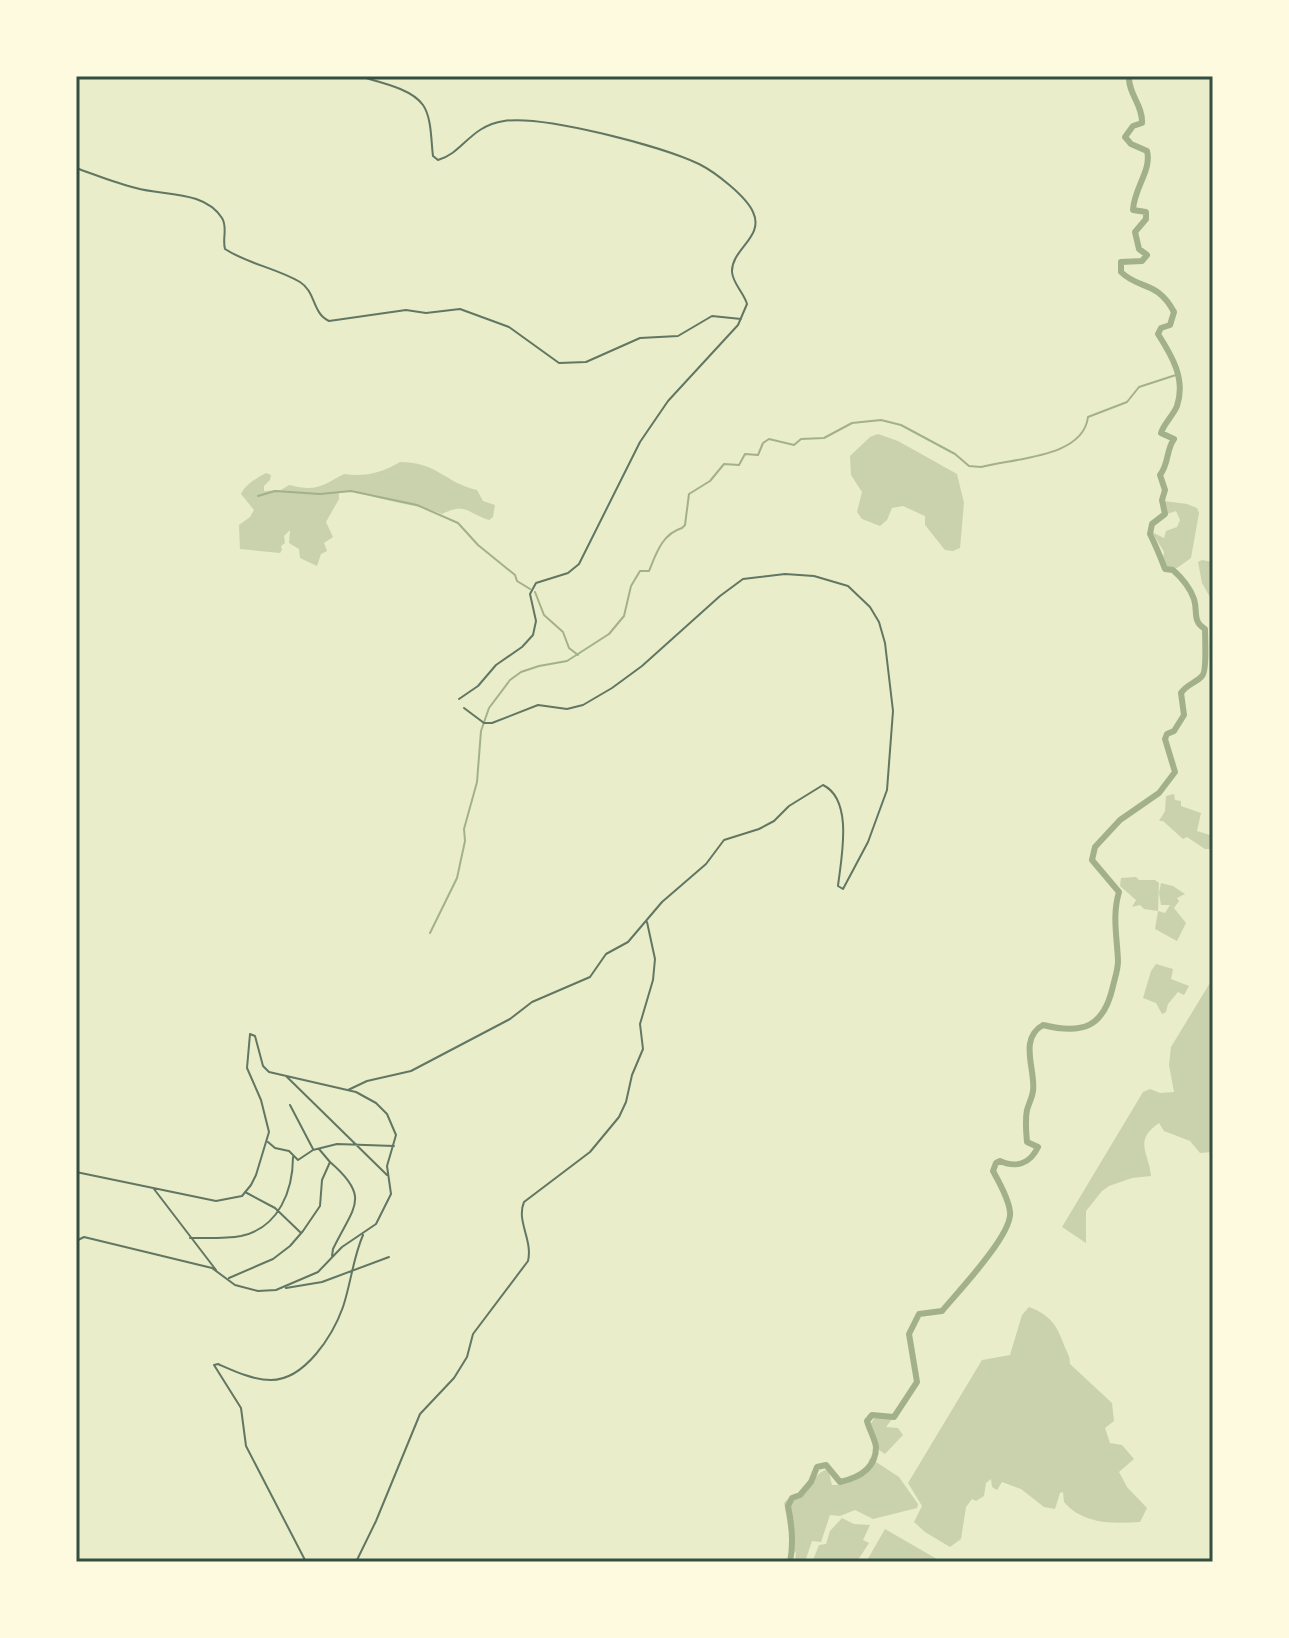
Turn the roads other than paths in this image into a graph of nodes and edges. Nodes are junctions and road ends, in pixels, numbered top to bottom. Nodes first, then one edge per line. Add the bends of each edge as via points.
1 (359, 76) edge
2 (76, 168) edge
3 (742, 319) junction
4 (459, 699) dead end
5 (464, 708) dead end
6 (647, 921) junction
7 (286, 1076) junction
8 (348, 1090) junction
9 (290, 1105) dead end
10 (267, 1141) junction
11 (352, 1143) junction
12 (394, 1146) junction
13 (319, 1149) junction
14 (313, 1150) junction
15 (293, 1157) junction
16 (330, 1162) junction
17 (76, 1172) edge
18 (388, 1176) junction
19 (154, 1188) junction
20 (245, 1192) junction
21 (278, 1211) junction
22 (301, 1233) junction
23 (363, 1234) junction
24 (190, 1238) junction
25 (76, 1241) edge
26 (332, 1257) junction
27 (389, 1257) dead end
28 (216, 1271) junction
29 (349, 1273) junction
30 (226, 1279) junction
31 (281, 1288) junction
32 (306, 1562) edge
33 (356, 1562) edge

1 - 3 street via 421,103 438,160 485,126 524,120 579,129 708,170 750,205 756,218 732,271 747,304
2 - 3 street via 210,206 224,223 227,251 302,283 318,313 329,321 460,309 501,323 567,364 593,359 640,338 678,336 712,316
3 - 4 street via 662,409 615,487 579,564 536,583 530,594 536,621 533,635
5 - 6 street via 492,723 538,705 583,705 642,666 743,579 785,574 835,581 870,607 885,643 893,711 887,790 846,885 838,886 841,811 836,796 823,785 774,821 724,840
6 - 8 street via 628,942 606,954 590,977 532,1002 411,1071
6 - 33 street via 655,959 653,980 640,1024 643,1049 626,1102 590,1152 524,1202 520,1214 528,1261 473,1334 454,1378 420,1414
7 - 8 street
7 - 10 street via 263,1066 255,1036 249,1035 247,1068 269,1128
7 - 11 street
8 - 12 street via 387,1114 396,1135
9 - 14 street
10 - 15 street
10 - 20 street
11 - 12 street
11 - 13 street
11 - 18 street
12 - 18 street
13 - 14 street
13 - 16 street
14 - 15 street via 301,1159
15 - 21 street via 292,1185
16 - 22 street via 320,1206
16 - 26 street via 348,1178 356,1196
17 - 19 street
18 - 23 street via 391,1194 384,1211
19 - 20 street via 216,1201
19 - 24 street
20 - 21 street
21 - 22 street
21 - 24 street via 256,1231 243,1235
22 - 30 street via 273,1259
23 - 26 street
23 - 29 street
24 - 28 street
25 - 28 street via 88,1238
26 - 31 street via 318,1272
27 - 29 street
28 - 30 street
29 - 31 street
29 - 32 street via 335,1325 295,1372 284,1379 264,1380 214,1365 241,1408 246,1446
30 - 31 street via 258,1291

